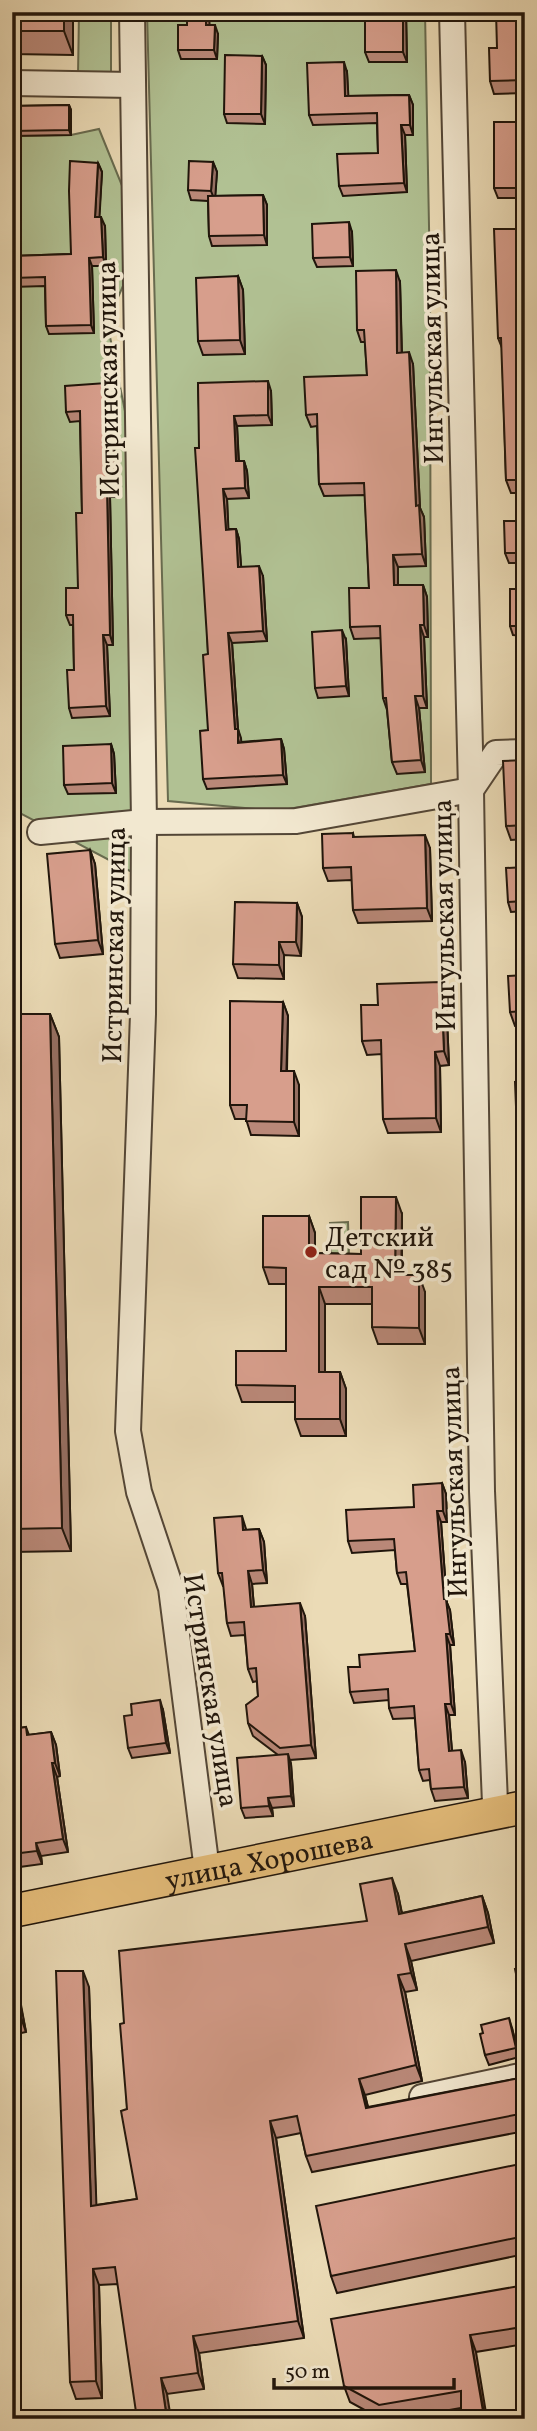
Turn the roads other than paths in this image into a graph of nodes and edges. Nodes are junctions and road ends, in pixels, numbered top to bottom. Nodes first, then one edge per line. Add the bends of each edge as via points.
1 (132, 12) edge
2 (452, 12) edge
3 (12, 83) edge
4 (133, 85) junction
5 (525, 752) edge
6 (471, 790) junction
7 (144, 822) junction
8 (40, 832) dead end
9 (525, 1807) edge
10 (488, 1815) junction
11 (207, 1870) junction
12 (12, 1911) edge
13 (525, 2075) edge
14 (422, 2097) edge

1 - 4 street, Истринская улица
2 - 6 street, Ингульская улица
3 - 4 street
4 - 7 street, Истринская улица
5 - 6 street via 496,753
6 - 7 street via 296,821
6 - 10 street, Ингульская улица via 482,1491 495,1803
7 - 8 street
7 - 11 street, Истринская улица via 143,1014 128,1431 139,1492 171,1588
9 - 10 main road, улица Хорошева
10 - 11 main road, улица Хорошева
11 - 12 main road, улица Хорошева
13 - 14 street

